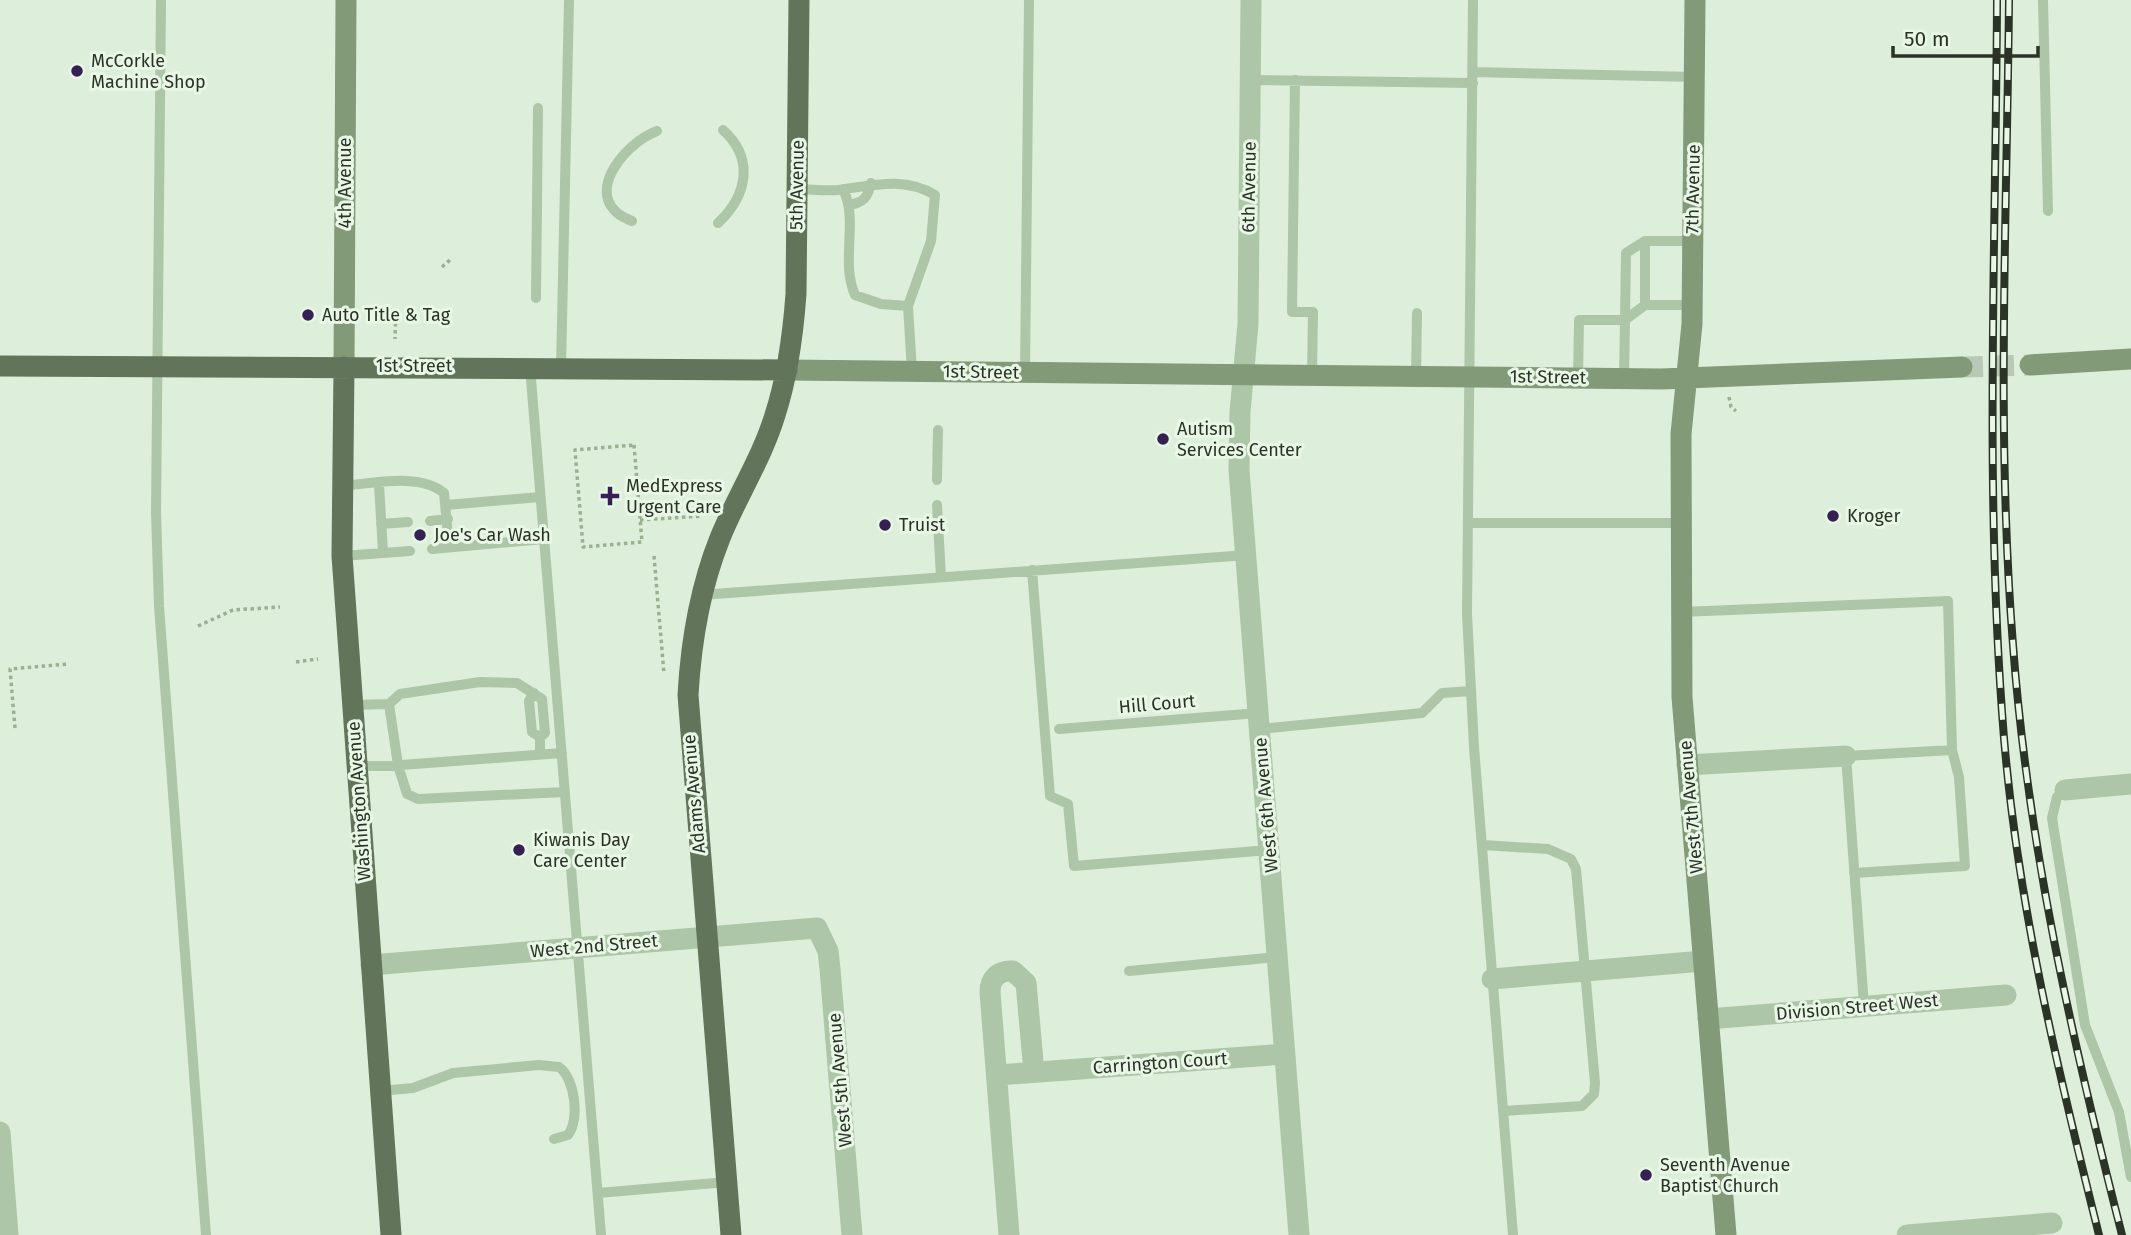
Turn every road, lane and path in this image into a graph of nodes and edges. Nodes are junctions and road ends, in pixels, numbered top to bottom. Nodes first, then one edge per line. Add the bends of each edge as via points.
1 (161, 0) edge
2 (346, 0) edge
3 (569, 0) edge
4 (799, 0) edge
5 (1029, 0) edge
6 (1251, 0) edge
7 (1473, 0) edge
8 (1695, 0) edge
9 (2043, 0) edge
10 (1695, 77) junction
11 (1473, 78) junction
12 (1250, 80) junction
13 (1296, 80) junction
14 (538, 108) dead end
15 (723, 130) dead end
16 (657, 131) dead end
17 (871, 183) junction
18 (797, 188) junction
19 (843, 189) junction
20 (850, 205) junction
21 (2048, 211) dead end
22 (632, 221) dead end
23 (718, 223) dead end
24 (1645, 241) junction
25 (1693, 241) junction
26 (451, 259) dead end
27 (442, 267) dead end
28 (536, 298) dead end
29 (400, 305) dead end
30 (1644, 305) junction
31 (1692, 305) junction
32 (908, 306) junction
33 (374, 309) dead end
34 (396, 310) junction
35 (1418, 313) dead end
36 (1625, 320) junction
37 (395, 339) dead end
38 (2131, 359) edge
39 (2030, 365) tunnel mouth
40 (0, 366) edge
41 (157, 367) junction
42 (344, 367) junction
43 (530, 367) junction
44 (1962, 367) tunnel mouth
45 (561, 368) junction
46 (787, 370) junction
47 (912, 371) junction
48 (1025, 373) junction
49 (1243, 374) junction
50 (1312, 375) junction
51 (1416, 376) junction
52 (1469, 376) junction
53 (1578, 378) junction
54 (1624, 378) junction
55 (1686, 378) junction
56 (1729, 397) dead end
57 (1736, 411) dead end
58 (938, 430) dead end
59 (937, 480) dead end
60 (379, 484) junction
61 (341, 486) junction
62 (540, 497) junction
63 (446, 505) junction
64 (937, 505) dead end
65 (702, 516) dead end
66 (448, 519) junction
67 (640, 520) junction
68 (430, 521) dead end
69 (408, 522) dead end
70 (1468, 523) junction
71 (1681, 523) junction
72 (381, 524) junction
73 (544, 539) junction
74 (449, 547) junction
75 (432, 549) dead end
76 (411, 551) dead end
77 (383, 552) junction
78 (1247, 555) junction
79 (342, 556) junction
80 (654, 556) dead end
81 (1032, 570) junction
82 (941, 577) junction
83 (701, 595) junction
84 (280, 607) dead end
85 (1681, 612) junction
86 (198, 626) dead end
87 (318, 659) dead end
88 (296, 662) dead end
89 (68, 664) dead end
90 (664, 674) dead end
91 (1471, 691) junction
92 (389, 704) junction
93 (353, 705) junction
94 (1259, 721) junction
95 (15, 728) dead end
96 (1059, 729) dead end
97 (1952, 750) junction
98 (562, 753) junction
99 (540, 754) junction
100 (1846, 756) junction
101 (398, 765) junction
102 (1687, 765) junction
103 (357, 766) junction
104 (2131, 784) edge
105 (2065, 790) joint
106 (565, 792) junction
107 (1483, 845) junction
108 (1269, 850) junction
109 (1854, 873) junction
110 (817, 928) joint
111 (706, 936) junction
112 (578, 947) junction
113 (1277, 957) junction
114 (1703, 961) junction
115 (371, 965) junction
116 (1129, 971) dead end
117 (1585, 971) junction
118 (1492, 979) junction
119 (2006, 995) dead end
120 (1864, 1006) junction
121 (1709, 1019) junction
122 (1285, 1054) junction
123 (1034, 1072) junction
124 (997, 1075) junction
125 (380, 1091) junction
126 (1503, 1111) junction
127 (0, 1132) edge
128 (554, 1139) dead end
129 (2131, 1177) edge
130 (727, 1182) junction
131 (598, 1193) junction
132 (2052, 1223) dead end
133 (8, 1235) edge
134 (205, 1235) edge
135 (391, 1235) edge
136 (601, 1235) edge
137 (731, 1235) edge
138 (852, 1235) edge
139 (1009, 1235) edge
140 (1298, 1235) edge
141 (1513, 1235) edge
142 (1726, 1235) edge
143 (1907, 1235) edge

1 - 41 lane
2 - 42 street, 4th Avenue
3 - 45 lane
4 - 18 main road, 5th Avenue
5 - 48 lane
6 - 12 street, 6th Avenue
7 - 11 lane
8 - 10 street, 7th Avenue
9 - 21 lane
10 - 11 lane
10 - 25 street, 7th Avenue
11 - 13 lane
11 - 52 lane
12 - 13 lane
12 - 49 street, 6th Avenue via 1248,324
13 - 50 lane via 1293,312 1313,312
14 - 28 lane
15 - 23 lane via 740,150 742,186 734,209
16 - 22 lane via 630,148 606,185 610,207
17 - 19 lane
17 - 20 lane via 869,195
17 - 32 lane via 903,183 935,195 931,241
18 - 19 lane
18 - 46 main road, 5th Avenue via 796,294
19 - 20 lane
20 - 32 lane via 849,281 855,295 881,304
24 - 25 lane
24 - 30 lane
24 - 36 lane via 1626,253
25 - 31 street, 7th Avenue
26 - 27 path
29 - 34 path
30 - 31 lane
30 - 36 lane
31 - 55 street, 7th Avenue
32 - 47 lane
33 - 34 path
34 - 37 path
35 - 51 lane
36 - 53 lane via 1579,320
36 - 54 lane
38 - 39 street
40 - 41 main road, 1st Street
41 - 42 main road, 1st Street
41 - 134 lane via 159,606
42 - 43 main road, 1st Street
42 - 61 main road, Washington Avenue
43 - 45 main road, 1st Street
43 - 62 lane
44 - 55 street, 1st Street
45 - 46 main road, 1st Street
46 - 47 street, 1st Street
46 - 83 main road, Adams Avenue via 766,442 720,538
47 - 48 street, 1st Street
48 - 49 street, 1st Street
49 - 50 street, 1st Street
49 - 78 street, West 6th Avenue via 1239,470
50 - 51 street, 1st Street
51 - 52 street, 1st Street
52 - 53 street, 1st Street
52 - 70 lane
53 - 54 street, 1st Street
54 - 55 street, 1st Street
55 - 71 street, West 7th Avenue
56 - 57 path
58 - 59 lane
60 - 61 lane
60 - 63 lane via 413,481 437,486 444,492
60 - 72 lane
61 - 79 main road, Washington Avenue
62 - 63 lane
62 - 73 lane
63 - 66 lane
64 - 82 lane
65 - 67 path
66 - 68 lane
66 - 74 lane
67 - 67 path via 634,445 575,450 583,547 642,542
69 - 72 lane
70 - 71 lane
70 - 91 lane
71 - 85 street, West 7th Avenue
72 - 77 lane
73 - 74 lane
73 - 98 lane
74 - 75 lane
76 - 77 lane
77 - 79 lane
78 - 81 lane
78 - 94 street, West 6th Avenue
79 - 93 main road, Washington Avenue
80 - 90 path
81 - 82 lane
81 - 108 lane via 1050,796 1068,804 1074,866
82 - 83 lane
83 - 111 main road, Adams Avenue via 688,695
84 - 86 path via 233,610
85 - 97 lane via 1948,601
85 - 102 street, West 7th Avenue
87 - 88 path
89 - 95 path via 10,669
91 - 94 lane, Hill Court via 1442,693 1422,713
91 - 107 lane
92 - 93 lane
92 - 99 lane via 400,694 480,682 517,683 542,699 545,733 540,737
92 - 101 lane
93 - 103 main road, Washington Avenue
94 - 96 lane, Hill Court
94 - 108 street, West 6th Avenue
97 - 100 lane
97 - 109 lane via 1959,777 1965,866
98 - 99 lane
98 - 106 lane
99 - 101 lane
100 - 102 street
100 - 109 lane
101 - 103 lane
101 - 106 lane via 407,794 418,799
102 - 114 street, West 7th Avenue
103 - 115 main road, Washington Avenue
104 - 105 street
105 - 129 lane via 2057,797 2052,818 2077,988 2094,1055 2119,1112
106 - 112 lane
107 - 117 lane via 1548,849 1571,859 1576,869
107 - 118 lane
108 - 113 street, West 6th Avenue
109 - 120 lane
110 - 111 street, West 2nd Street
110 - 138 street, West 5th Avenue via 828,951
111 - 112 street, West 2nd Street
111 - 130 main road, Adams Avenue
112 - 115 street, West 2nd Street
112 - 131 lane
113 - 116 lane
113 - 122 street, West 6th Avenue
114 - 117 street
114 - 121 street, West 7th Avenue
115 - 125 main road, Washington Avenue
117 - 118 street
117 - 126 lane via 1594,1094 1582,1106
118 - 126 lane
119 - 120 street, Division Street West
120 - 121 street, Division Street West
121 - 142 street, West 7th Avenue
122 - 123 street, Carrington Court
122 - 140 street, West 6th Avenue
123 - 124 street, Carrington Court
123 - 124 street via 1026,983 1007,971 996,975 990,986
124 - 139 street
125 - 128 lane via 413,1088 453,1073 559,1067 570,1079 575,1123 568,1135
125 - 135 main road, Washington Avenue
126 - 141 lane
127 - 133 street
130 - 131 lane
130 - 137 main road, Adams Avenue
131 - 136 lane
132 - 143 street

